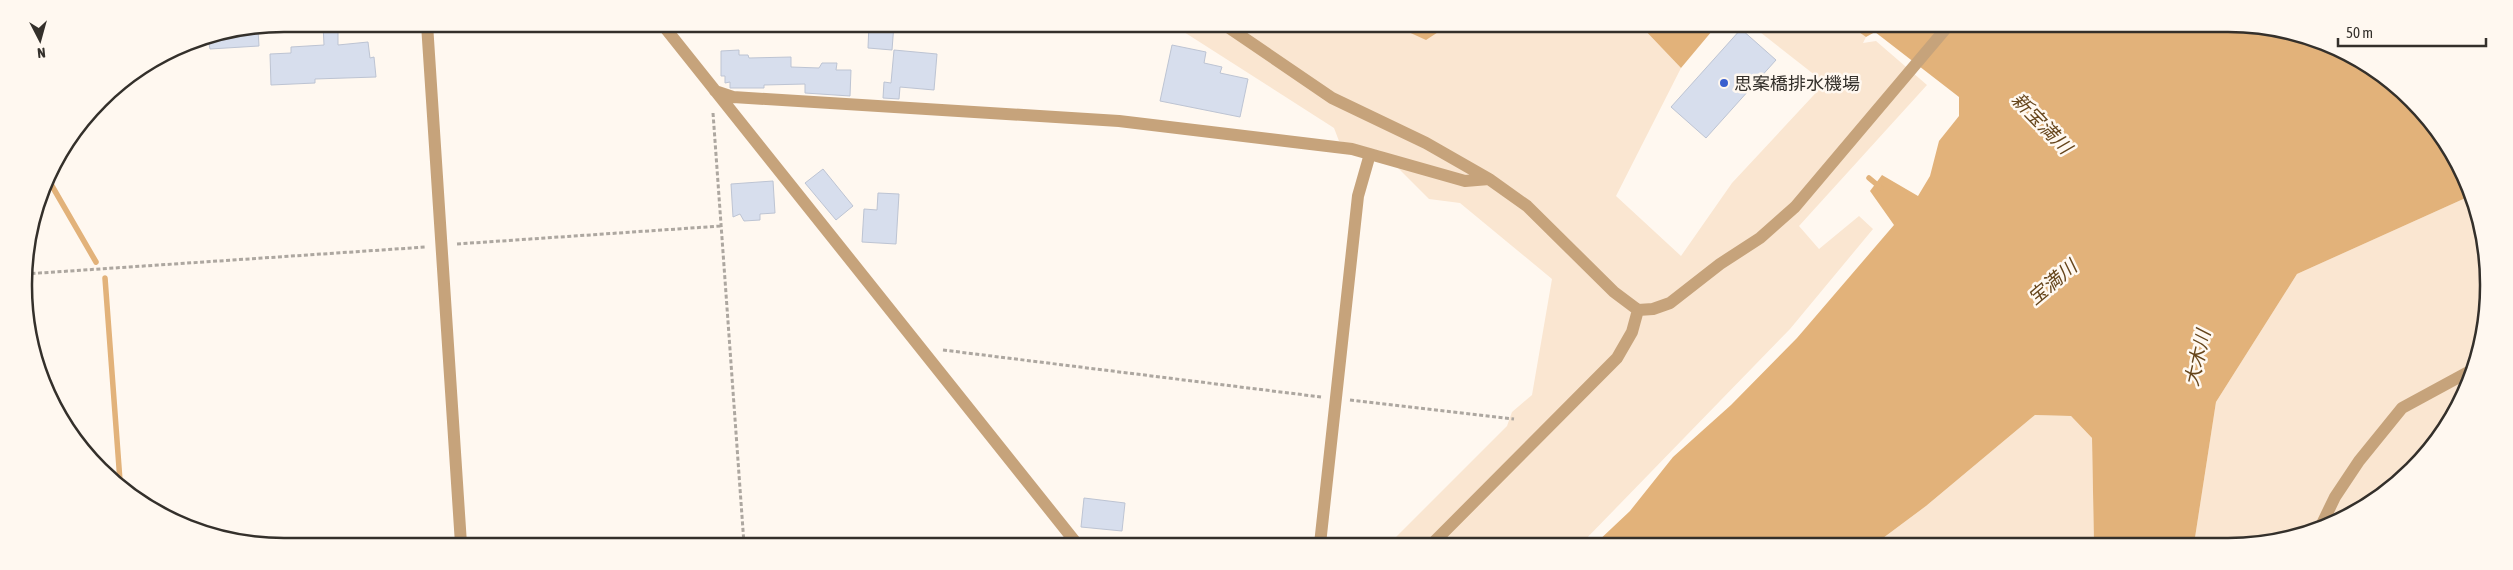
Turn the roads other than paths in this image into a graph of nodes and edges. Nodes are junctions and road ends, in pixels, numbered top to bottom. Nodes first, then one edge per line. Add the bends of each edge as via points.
1 (428, 32) edge
2 (668, 32) edge
3 (1235, 32) edge
4 (1943, 32) edge
5 (715, 91) junction
6 (1370, 154) junction
7 (1490, 179) junction
8 (1638, 310) junction
9 (2464, 374) edge
10 (2325, 518) edge
11 (461, 538) edge
12 (1072, 538) edge
13 (1321, 538) edge
14 (1438, 538) edge

1 - 11 street
2 - 5 street
3 - 7 street via 1332,98 1426,143
4 - 8 street via 1795,207 1760,238 1670,303
5 - 6 street via 733,97 1119,121
5 - 12 street
6 - 7 street via 1465,181
6 - 13 street via 1358,196
7 - 8 street via 1527,206 1614,292
8 - 14 street via 1632,332 1617,358
9 - 10 street via 2402,408 2359,460

